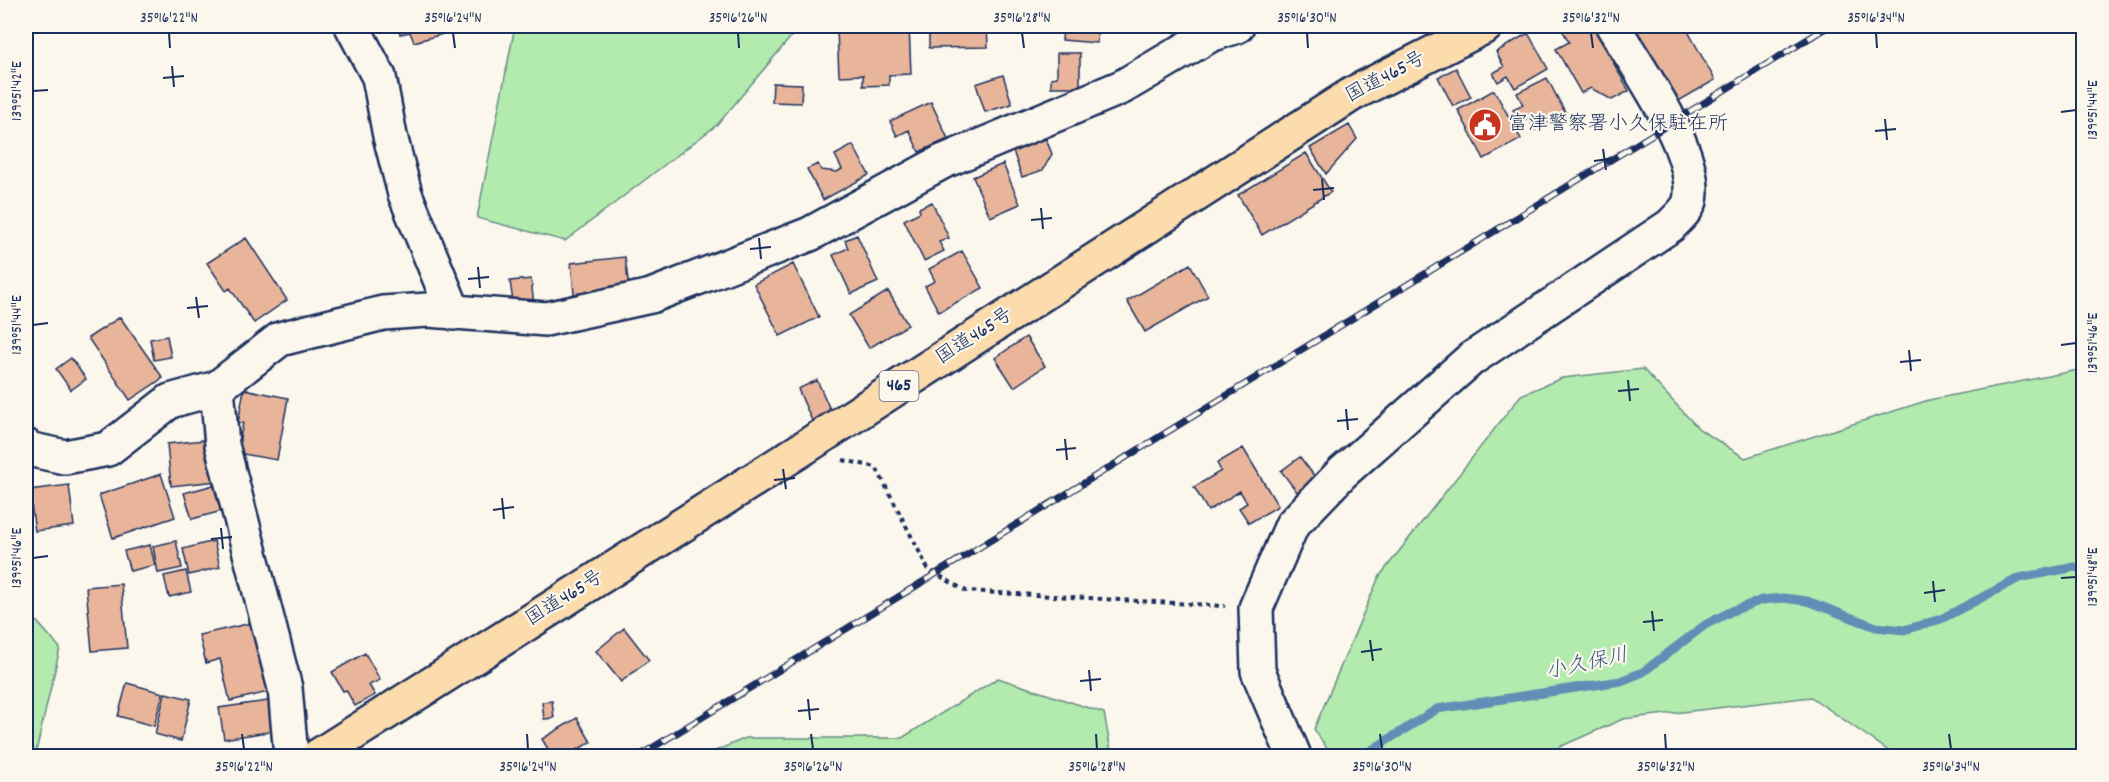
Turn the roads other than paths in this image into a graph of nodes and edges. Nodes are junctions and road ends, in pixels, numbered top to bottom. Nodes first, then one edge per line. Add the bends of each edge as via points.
1 (352, 26) edge
2 (1237, 26) edge
3 (1486, 26) edge
4 (1613, 26) edge
5 (454, 314) junction
6 (218, 388) junction
7 (26, 446) edge
8 (291, 756) edge
9 (318, 756) edge
10 (1294, 756) edge

1 - 5 street via 379,77 405,194
2 - 5 street via 1210,35 1122,87 942,162 810,234 651,296 546,318
3 - 9 highway, 国道465号 / 465 via 1354,93
4 - 10 street via 1678,138 1690,173 1690,203 1670,226 1470,359 1341,474 1292,525 1256,608 1258,671
5 - 6 street via 428,310 382,313 280,339
6 - 7 street via 170,401 108,449 65,457
6 - 8 street via 222,445 285,688

